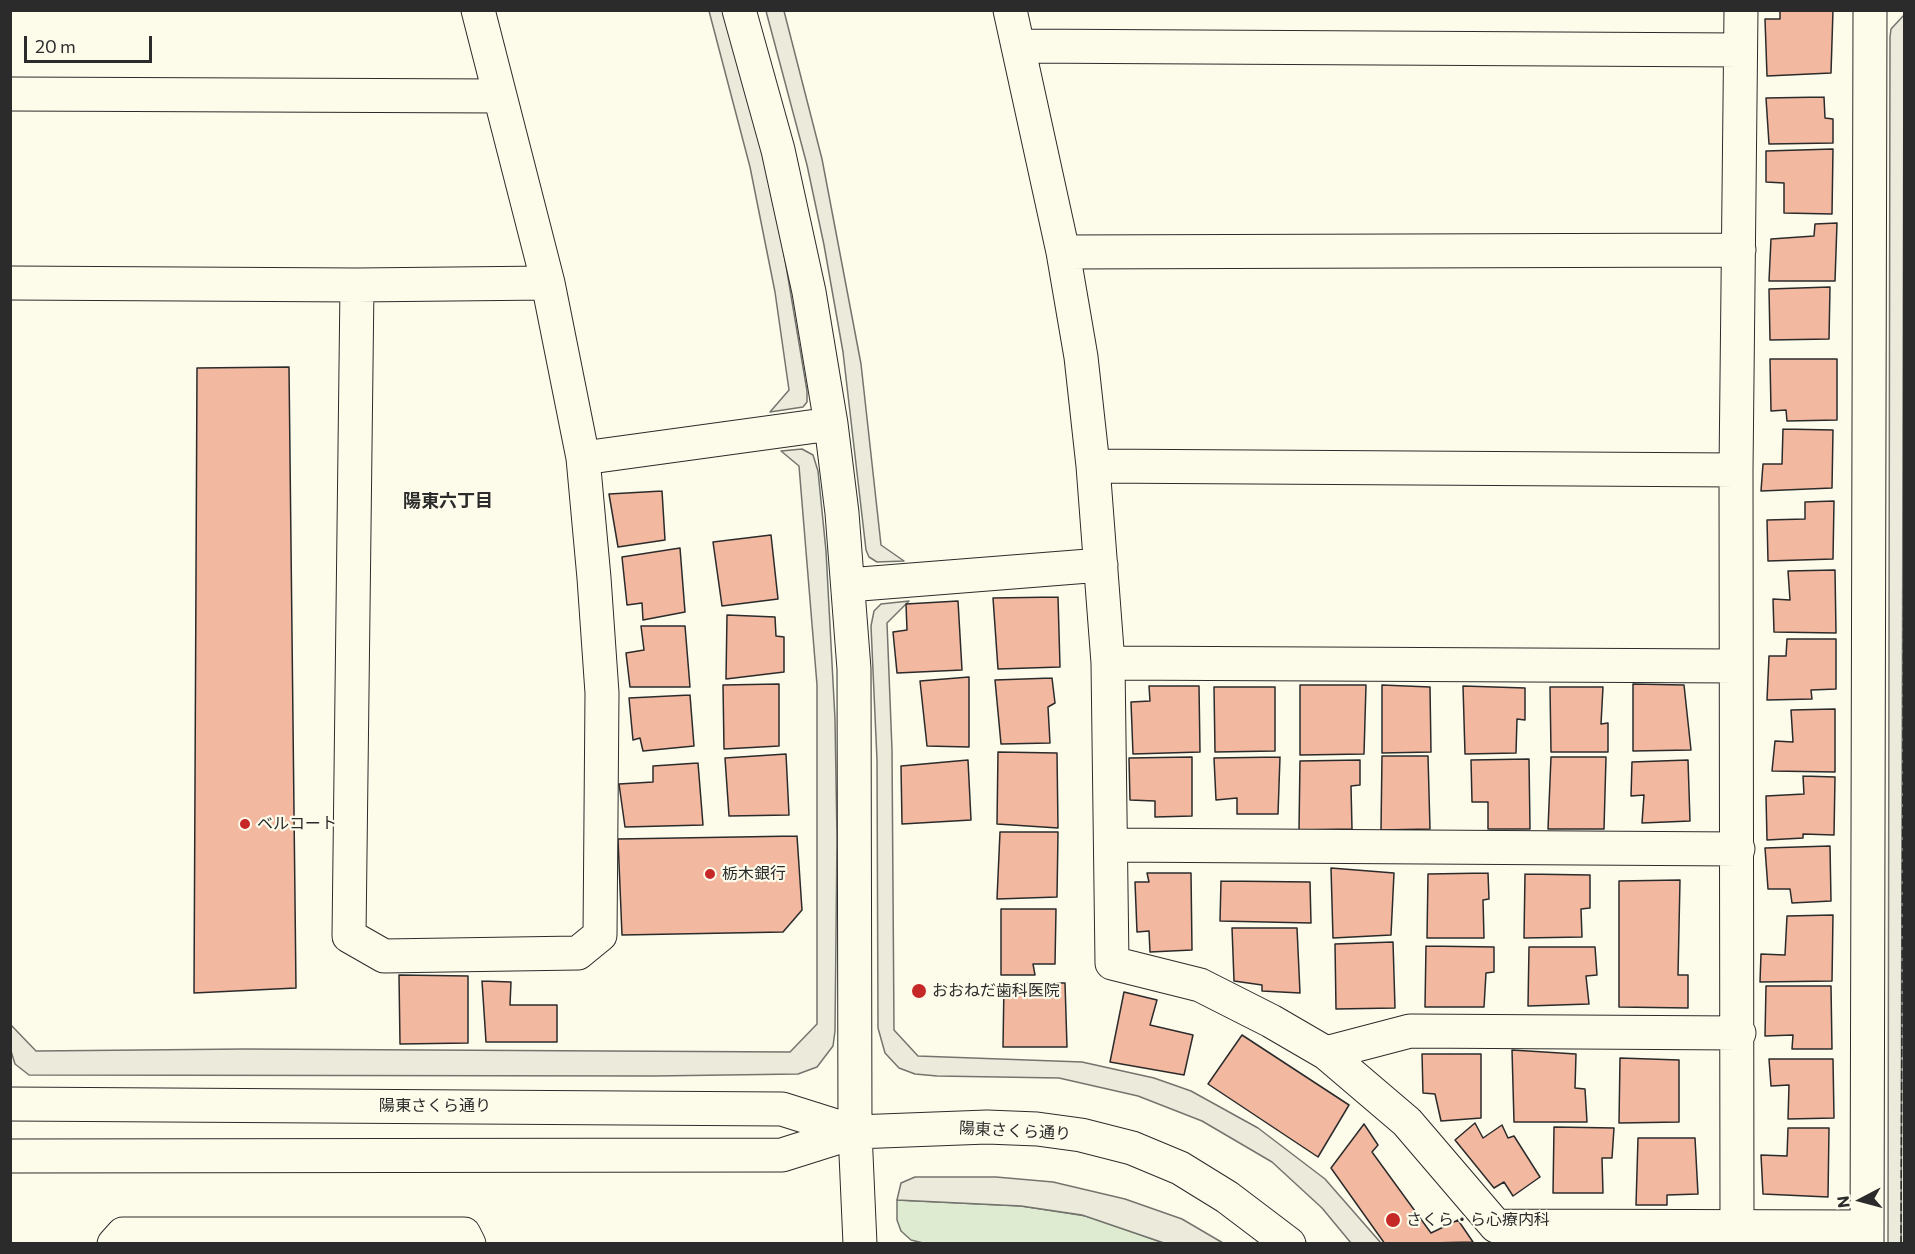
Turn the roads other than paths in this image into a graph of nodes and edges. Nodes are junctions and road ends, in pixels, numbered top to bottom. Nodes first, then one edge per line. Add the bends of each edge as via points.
1 (478, 10) edge
2 (739, 10) edge
3 (1010, 10) edge
4 (1741, 10) edge
5 (1870, 10) edge
6 (1019, 46) junction
7 (1740, 50) junction
8 (10, 94) edge
9 (500, 96) junction
10 (1739, 250) junction
11 (1064, 252) junction
12 (10, 283) edge
13 (548, 283) junction
14 (357, 285) junction
15 (831, 424) junction
16 (583, 458) junction
17 (1093, 466) junction
18 (1736, 470) junction
19 (1101, 565) junction
20 (848, 585) junction
21 (1108, 663) junction
22 (1736, 666) junction
23 (1111, 845) junction
24 (1738, 849) junction
25 (1739, 1033) junction
26 (1326, 1053) junction
27 (10, 1104) edge
28 (855, 1132) junction
29 (10, 1156) edge
30 (859, 1202) junction
31 (1737, 1225) junction
32 (1867, 1235) edge
33 (114, 1244) edge
34 (469, 1244) edge
35 (835, 1244) edge
36 (860, 1244) edge
37 (882, 1244) edge
38 (1289, 1244) edge

1 - 9 street
2 - 15 street via 778,150 809,292
3 - 6 street
4 - 7 street
5 - 32 street
6 - 7 street
6 - 11 street
7 - 10 street
8 - 9 street
9 - 13 street
10 - 11 street
10 - 18 street
11 - 17 street
12 - 14 street
13 - 14 street
13 - 16 street
14 - 16 street via 349,936 384,956 578,953 600,935 602,693
15 - 16 street
15 - 20 street
17 - 18 street
17 - 19 street
18 - 22 street
19 - 20 street
19 - 21 street
20 - 28 street via 855,740
21 - 22 street
21 - 23 street
22 - 24 street
23 - 24 street
23 - 26 street via 1112,963 1200,985
24 - 25 street
25 - 26 street via 1410,1031
25 - 31 street
26 - 31 street via 1407,1122 1496,1226
27 - 28 street, 陽東さくら通り via 782,1109
28 - 29 street, 陽東さくら通り via 782,1155
28 - 30 street
28 - 38 street, 陽東さくら通り via 987,1127 1081,1135 1122,1145 1180,1168 1227,1197
30 - 35 street via 848,1232
30 - 36 street
30 - 37 street via 867,1223
31 - 32 street
33 - 34 street via 123,1234 464,1234

